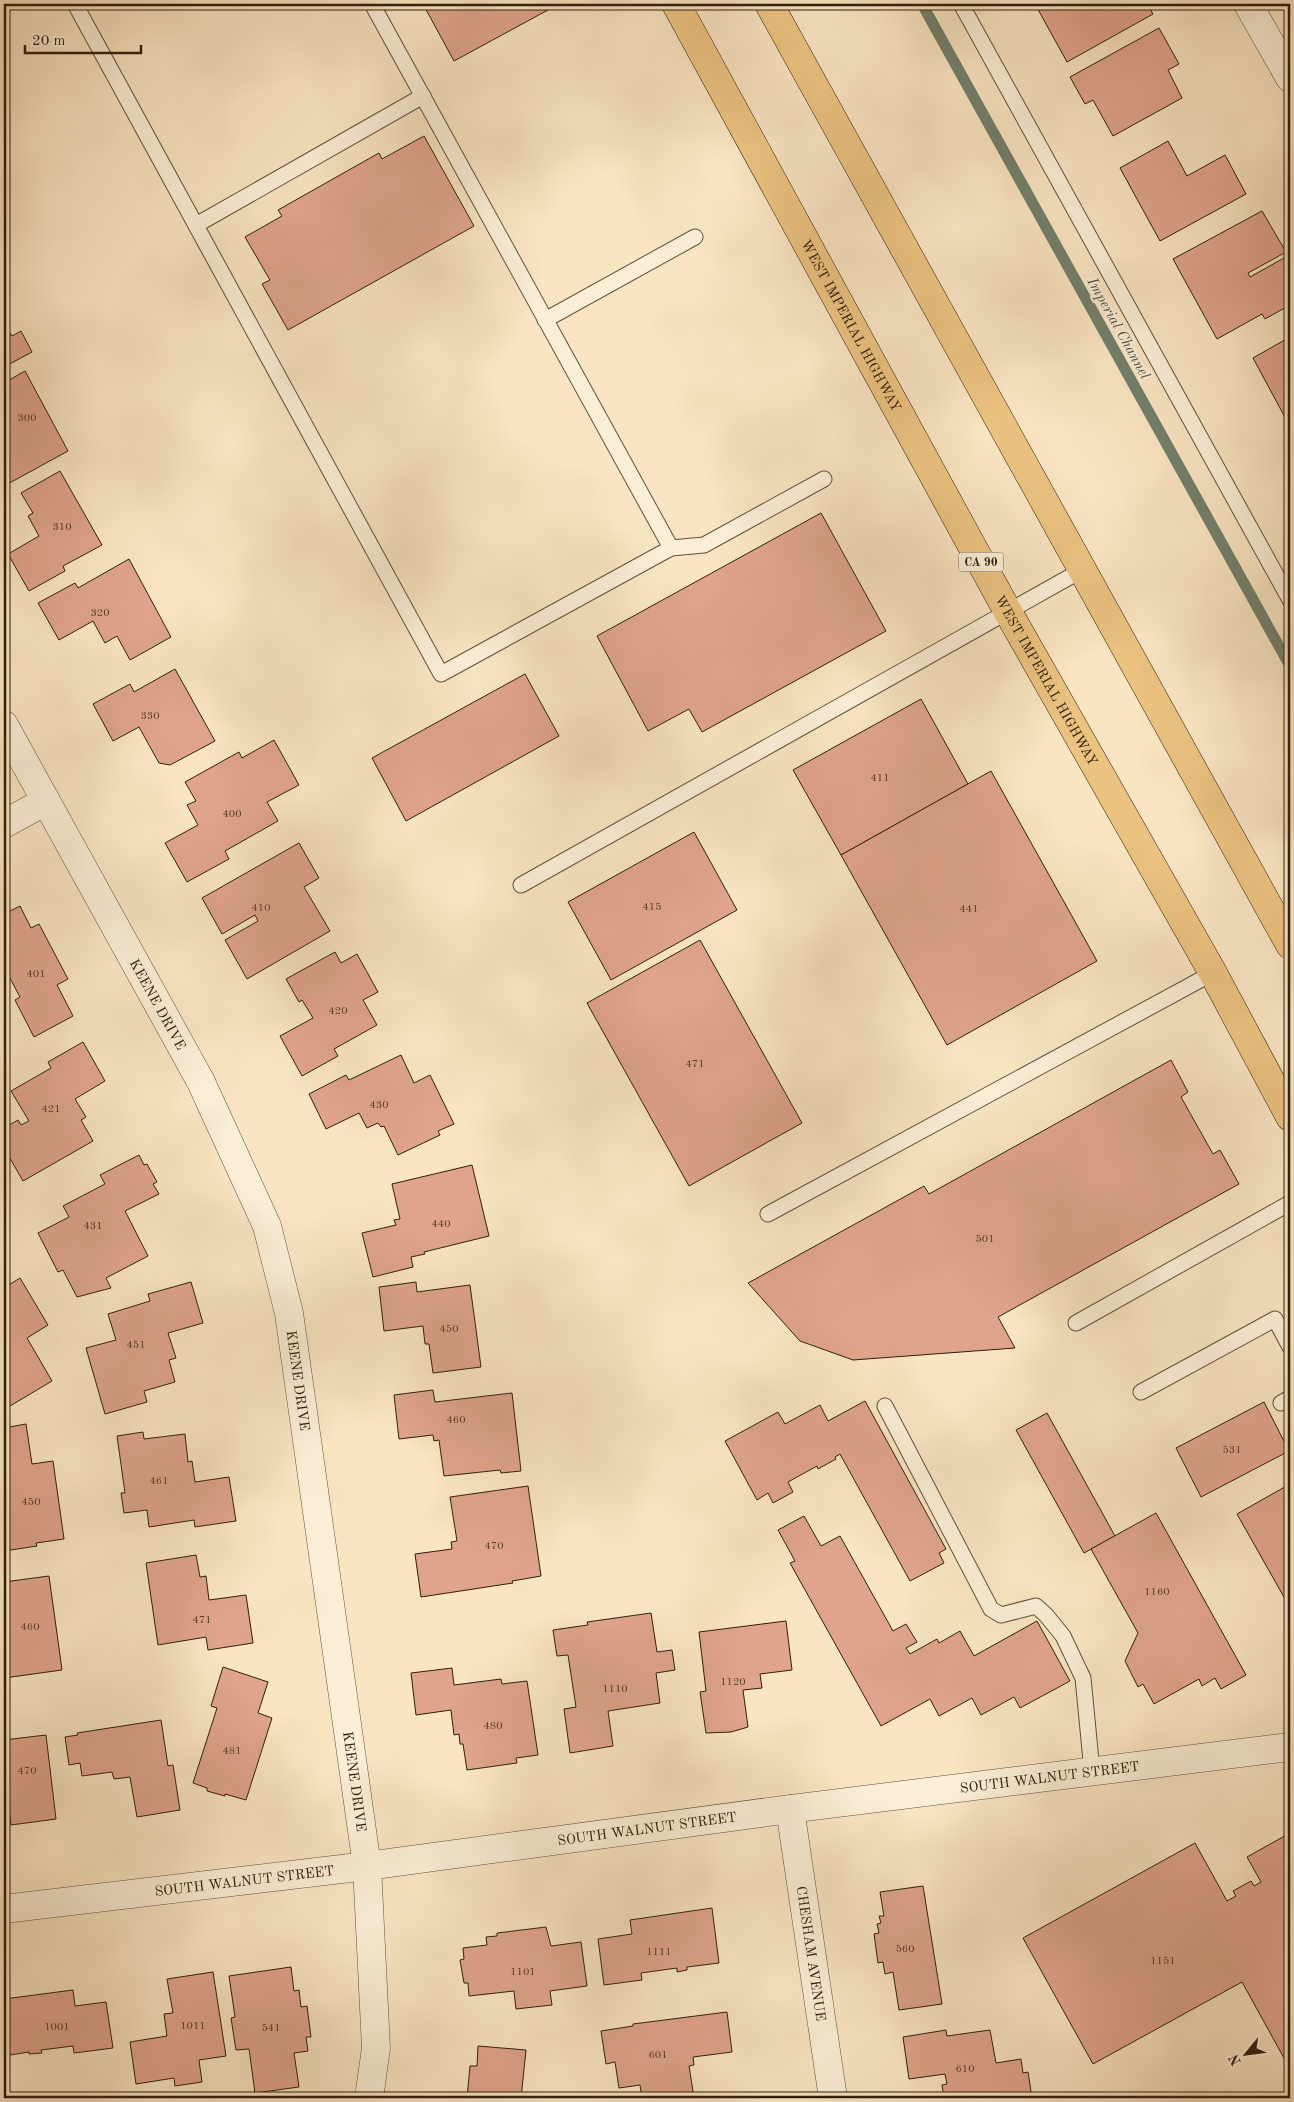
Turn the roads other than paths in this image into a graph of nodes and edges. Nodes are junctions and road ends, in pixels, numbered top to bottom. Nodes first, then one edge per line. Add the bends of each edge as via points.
1 (75, 4) edge
2 (372, 4) edge
3 (676, 4) edge
4 (769, 4) edge
5 (961, 4) edge
6 (1248, 4) edge
7 (1290, 78) edge
8 (423, 96) junction
9 (196, 225) junction
10 (695, 237) dead end
11 (546, 320) junction
12 (824, 480) dead end
13 (671, 548) junction
14 (1082, 570) junction
15 (1290, 600) edge
16 (1008, 612) junction
17 (4, 725) edge
18 (46, 801) junction
19 (4, 824) edge
20 (521, 885) dead end
21 (1290, 945) edge
22 (1213, 973) junction
23 (1290, 1117) edge
24 (1290, 1203) edge
25 (768, 1214) dead end
26 (1076, 1323) dead end
27 (1290, 1347) edge
28 (1141, 1392) dead end
29 (886, 1406) dead end
30 (1290, 1747) edge
31 (1092, 1771) junction
32 (790, 1809) junction
33 (367, 1866) junction
34 (4, 1909) edge
35 (369, 2098) edge
36 (833, 2098) edge

1 - 9 lane
2 - 8 lane
3 - 16 main road, WEST IMPERIAL HIGHWAY / CA 90
4 - 14 main road
5 - 15 lane
6 - 7 street
8 - 9 lane
8 - 11 lane
9 - 13 lane via 441,674
10 - 11 lane
11 - 13 lane
12 - 13 lane via 704,545
14 - 16 lane
14 - 21 main road
16 - 20 lane
16 - 22 main road, WEST IMPERIAL HIGHWAY / CA 90
17 - 18 street, KEENE DRIVE
18 - 19 street
18 - 33 street, KEENE DRIVE via 201,1082 267,1226 289,1313
22 - 23 main road, WEST IMPERIAL HIGHWAY / CA 90
22 - 25 lane
24 - 26 lane
27 - 28 lane via 1275,1319
29 - 31 lane via 991,1609 1002,1615 1036,1606 1063,1636 1083,1678
30 - 31 street, SOUTH WALNUT STREET
31 - 32 street, SOUTH WALNUT STREET
32 - 33 street, SOUTH WALNUT STREET
32 - 36 street, CHESHAM AVENUE
33 - 34 street, SOUTH WALNUT STREET
33 - 35 street, KEENE DRIVE via 376,2048

